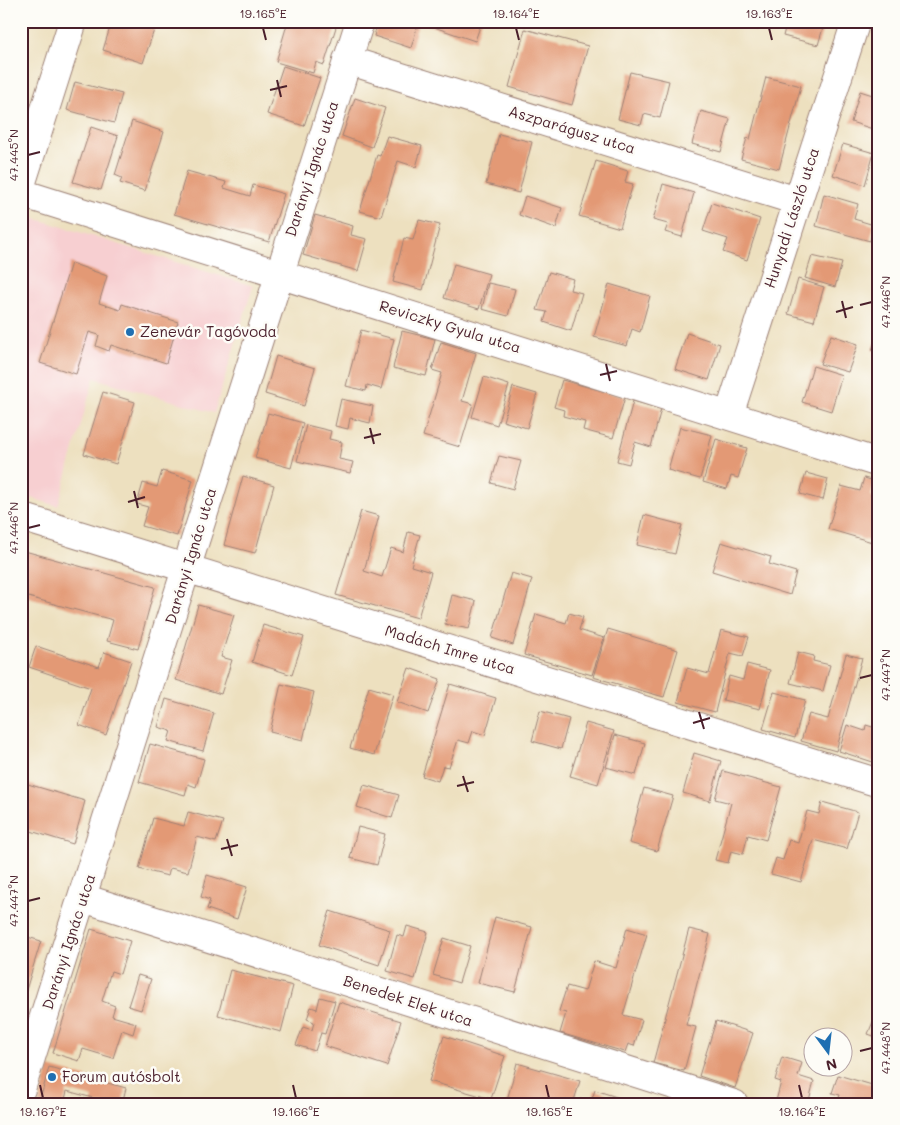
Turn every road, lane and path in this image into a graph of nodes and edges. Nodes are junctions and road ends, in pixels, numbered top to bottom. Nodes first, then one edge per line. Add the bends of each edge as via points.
1 (73, 21) edge
2 (360, 21) edge
3 (856, 21) edge
4 (347, 60) junction
5 (21, 185) edge
6 (21, 193) edge
7 (797, 201) junction
8 (279, 273) junction
9 (729, 415) junction
10 (879, 463) edge
11 (21, 517) edge
12 (187, 568) junction
13 (879, 783) edge
14 (82, 898) junction
15 (28, 1044) edge
16 (21, 1090) edge
17 (734, 1104) edge

1 - 5 street
2 - 4 street, Darányi Ignác utca
3 - 7 street, Hunyadi László utca
4 - 7 street, Aszparágusz utca
4 - 8 street, Darányi Ignác utca
6 - 8 street, Reviczky Gyula utca
7 - 9 street, Hunyadi László utca
8 - 9 street, Reviczky Gyula utca
8 - 12 street, Darányi Ignác utca
9 - 10 street, Reviczky Gyula utca
11 - 12 street, Madách Imre utca
12 - 13 street, Madách Imre utca
12 - 14 street, Darányi Ignác utca
14 - 15 street, Darányi Ignác utca
14 - 17 street, Benedek Elek utca
15 - 16 street, Darányi Ignác utca

